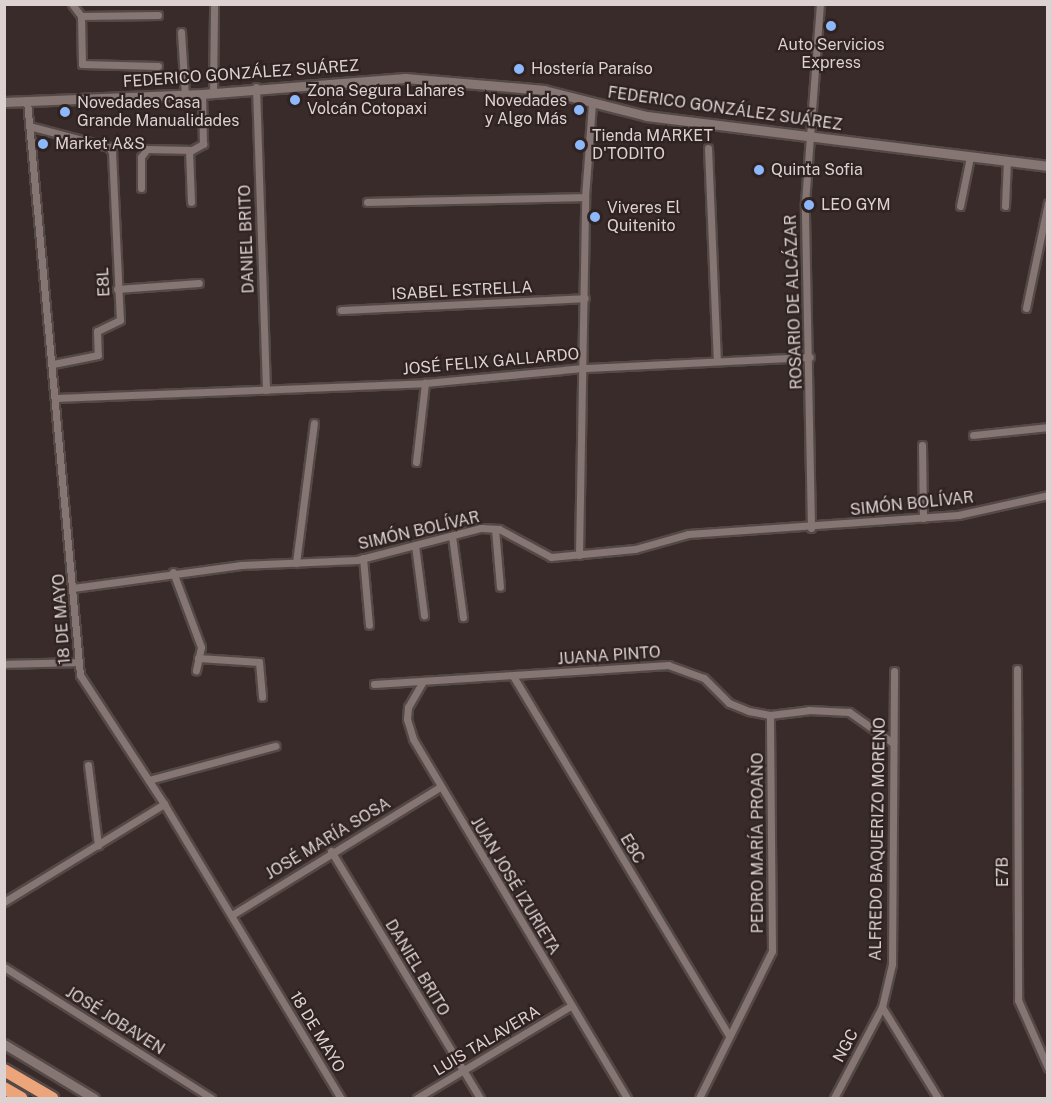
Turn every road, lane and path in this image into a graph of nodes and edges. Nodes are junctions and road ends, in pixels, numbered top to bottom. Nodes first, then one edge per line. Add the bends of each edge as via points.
1 (72, 4) edge
2 (820, 4) edge
3 (214, 7) dead end
4 (158, 15) dead end
5 (81, 16) junction
6 (181, 32) dead end
7 (158, 66) dead end
8 (256, 87) junction
9 (213, 93) junction
10 (202, 94) junction
11 (185, 95) junction
12 (27, 101) junction
13 (4, 102) edge
14 (592, 104) junction
15 (30, 126) junction
16 (810, 137) junction
17 (708, 148) dead end
18 (189, 150) junction
19 (970, 157) junction
20 (1007, 161) junction
21 (1047, 166) edge
22 (141, 188) dead end
23 (585, 197) junction
24 (367, 201) dead end
25 (191, 202) dead end
26 (1047, 203) edge
27 (960, 206) dead end
28 (1005, 206) dead end
29 (199, 283) dead end
30 (117, 288) junction
31 (585, 298) junction
32 (1026, 308) dead end
33 (341, 310) dead end
34 (810, 357) junction
35 (717, 361) junction
36 (53, 364) junction
37 (585, 368) junction
38 (424, 383) junction
39 (266, 390) junction
40 (56, 398) junction
41 (314, 423) dead end
42 (1047, 426) edge
43 (974, 435) dead end
44 (922, 445) dead end
45 (416, 462) dead end
46 (1047, 495) edge
47 (923, 518) junction
48 (811, 528) junction
49 (495, 529) junction
50 (452, 536) junction
51 (415, 545) junction
52 (579, 555) junction
53 (363, 558) junction
54 (296, 563) junction
55 (173, 572) junction
56 (500, 587) dead end
57 (73, 588) junction
58 (424, 615) dead end
59 (463, 617) dead end
60 (369, 625) dead end
61 (198, 658) junction
62 (78, 662) junction
63 (4, 664) edge
64 (1017, 669) dead end
65 (196, 670) dead end
66 (894, 671) dead end
67 (513, 676) junction
68 (422, 683) junction
69 (374, 684) dead end
70 (262, 697) dead end
71 (770, 716) junction
72 (893, 743) junction
73 (275, 746) dead end
74 (88, 765) dead end
75 (149, 780) junction
76 (440, 787) junction
77 (164, 804) junction
78 (98, 845) junction
79 (331, 851) junction
80 (4, 902) edge
81 (232, 915) junction
82 (4, 967) edge
83 (571, 1006) junction
84 (882, 1007) junction
85 (729, 1036) junction
86 (4, 1044) edge
87 (1047, 1068) edge
88 (4, 1070) edge
89 (463, 1071) junction
90 (4, 1088) edge
91 (4, 1096) edge
92 (12, 1098) edge
93 (21, 1098) edge
94 (52, 1098) edge
95 (94, 1098) edge
96 (211, 1098) edge
97 (341, 1098) edge
98 (417, 1098) edge
99 (480, 1098) edge
100 (627, 1098) edge
101 (699, 1098) edge
102 (834, 1098) edge
103 (938, 1098) edge

1 - 5 street
2 - 16 street, ROSARIO DE ALCÁZAR
3 - 9 street
4 - 5 street
5 - 7 street via 82,64
6 - 11 street
8 - 9 street, FEDERICO GONZÁLEZ SUÁREZ
8 - 14 street, FEDERICO GONZÁLEZ SUÁREZ via 405,78 544,90
8 - 39 street, DANIEL BRITO
9 - 10 street, FEDERICO GONZÁLEZ SUÁREZ
10 - 11 street, FEDERICO GONZÁLEZ SUÁREZ
10 - 18 street via 205,140 198,149
11 - 12 street, FEDERICO GONZÁLEZ SUÁREZ
12 - 13 street, FEDERICO GONZÁLEZ SUÁREZ
12 - 15 street, 18 DE MAYO
14 - 16 street, FEDERICO GONZÁLEZ SUÁREZ via 646,116
14 - 23 street
15 - 30 street, E8L via 109,147 112,152
15 - 36 street, 18 DE MAYO
16 - 19 street, FEDERICO GONZÁLEZ SUÁREZ
16 - 34 street, ROSARIO DE ALCÁZAR via 805,203
17 - 35 street
18 - 22 street via 158,148 143,152
18 - 25 street
19 - 20 street, FEDERICO GONZÁLEZ SUÁREZ
19 - 27 street
20 - 21 street, FEDERICO GONZÁLEZ SUÁREZ
20 - 28 street
23 - 24 street
23 - 31 street
26 - 32 street
29 - 30 street
30 - 36 street, E8L via 120,320 97,331 98,355
31 - 33 street, ISABEL ESTRELLA
31 - 37 street
34 - 35 street, JOSÉ FELIX GALLARDO
34 - 48 street, ROSARIO DE ALCÁZAR
35 - 37 street, JOSÉ FELIX GALLARDO
36 - 40 street, 18 DE MAYO
37 - 38 street, JOSÉ FELIX GALLARDO
37 - 52 street
38 - 39 street, JOSÉ FELIX GALLARDO
38 - 45 street
39 - 40 street, JOSÉ FELIX GALLARDO
40 - 57 street, 18 DE MAYO
41 - 54 street
42 - 43 street
44 - 47 street
46 - 47 street, SIMÓN BOLÍVAR via 958,515
47 - 48 street, SIMÓN BOLÍVAR
48 - 52 street, SIMÓN BOLÍVAR via 688,534 635,549
49 - 50 street, SIMÓN BOLÍVAR
49 - 52 street, SIMÓN BOLÍVAR via 551,557
49 - 56 street
50 - 51 street, SIMÓN BOLÍVAR
50 - 59 street
51 - 53 street, SIMÓN BOLÍVAR
51 - 58 street
53 - 54 street, SIMÓN BOLÍVAR
53 - 60 street
54 - 55 street, SIMÓN BOLÍVAR
55 - 57 street, SIMÓN BOLÍVAR
55 - 61 street via 201,647
57 - 62 street, 18 DE MAYO
61 - 65 street
61 - 70 street via 259,662
62 - 63 street
62 - 75 street, 18 DE MAYO via 84,684
64 - 87 street, E7B via 1018,1000
66 - 72 street, ALFREDO BAQUERIZO MORENO
67 - 68 street, JUANA PINTO
67 - 71 street, JUANA PINTO via 668,665 704,678 729,703
67 - 85 street, E8C
68 - 69 street, JUANA PINTO
68 - 76 street, JUAN JOSÉ IZURIETA via 408,707 407,719
71 - 72 street, JUANA PINTO via 809,710 849,712
71 - 85 street, PEDRO MARÍA PROAÑO via 772,951
72 - 84 street, ALFREDO BAQUERIZO MORENO via 892,964
73 - 75 street
74 - 78 street
75 - 77 street, 18 DE MAYO
76 - 79 street, JOSÉ MARÍA SOSA
76 - 83 street, JUAN JOSÉ IZURIETA
77 - 78 street
77 - 81 street, 18 DE MAYO
78 - 80 street
79 - 81 street, JOSÉ MARÍA SOSA
79 - 89 street, DANIEL BRITO
81 - 97 street, 18 DE MAYO
82 - 96 street, JOSÉ JOBAVEN
83 - 89 street, LUIS TALAVERA
83 - 100 street, JUAN JOSÉ IZURIETA
84 - 102 street, NGC
84 - 103 street
85 - 101 street, PEDRO MARÍA PROAÑO
86 - 95 street
88 - 94 highway
89 - 98 street, LUIS TALAVERA
89 - 99 street, DANIEL BRITO
90 - 93 highway
91 - 92 street

